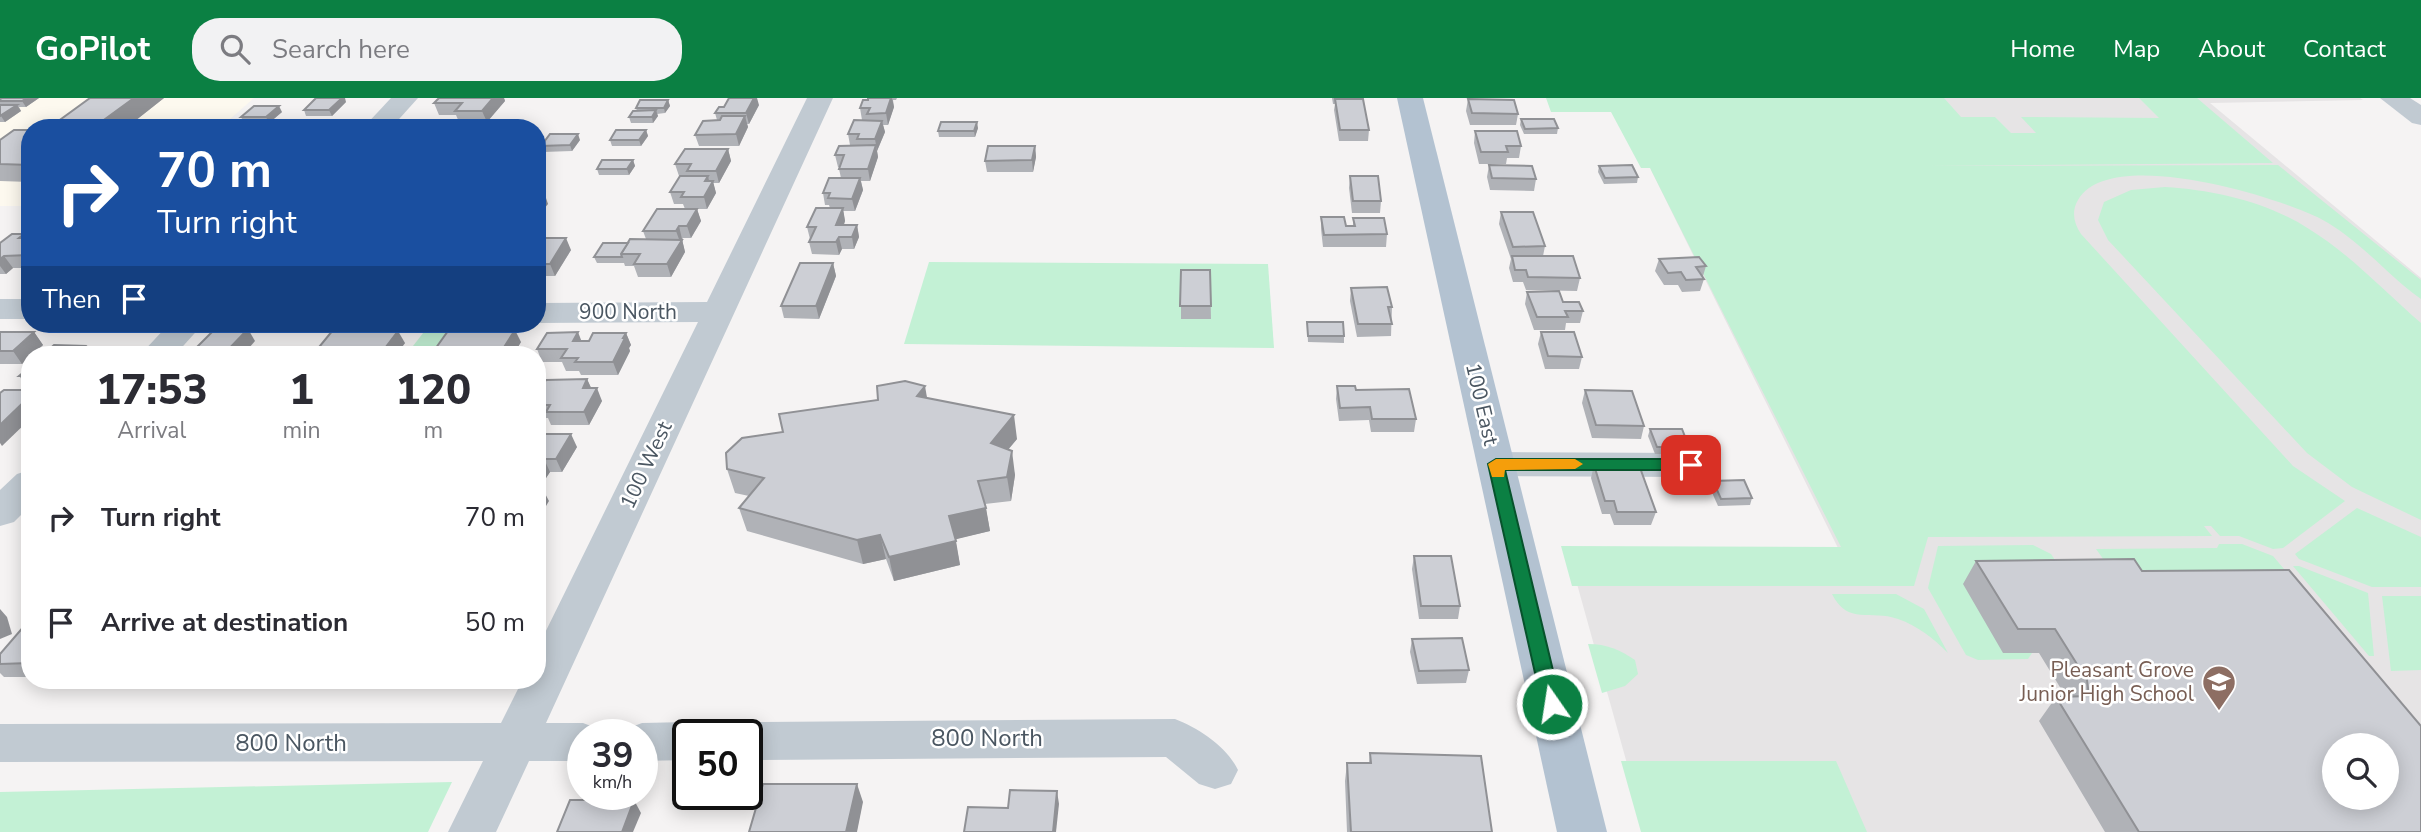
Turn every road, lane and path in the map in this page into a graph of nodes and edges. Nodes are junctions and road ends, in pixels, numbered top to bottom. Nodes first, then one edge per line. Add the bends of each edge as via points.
1 (405, 98) edge
2 (820, 98) edge
3 (1410, 98) edge
4 (2393, 98) edge
5 (2420, 116) edge
6 (385, 119) edge
7 (0, 309) edge
8 (21, 309) edge
9 (719, 312) junction
10 (546, 313) edge
11 (178, 333) edge
12 (165, 346) edge
13 (1493, 453) junction
14 (1691, 465) dead end
15 (21, 492) edge
16 (0, 513) edge
17 (546, 676) edge
18 (540, 689) edge
19 (763, 740) edge
20 (567, 742) edge
21 (0, 743) edge
22 (514, 743) junction
23 (1215, 770) dead end
24 (472, 832) edge
25 (1582, 832) edge

1 - 6 street
2 - 9 street, 100 West
3 - 13 main road, 100 East
4 - 5 street
7 - 8 street
9 - 10 street, 900 North
9 - 17 street, 100 West
11 - 12 street
13 - 14 street via 1605,464
13 - 25 main road, 100 East
15 - 16 street
18 - 22 street, 100 West
19 - 23 street, 800 North via 1175,738
20 - 22 street, 800 North
21 - 22 street, 800 North
22 - 24 street, 100 West

